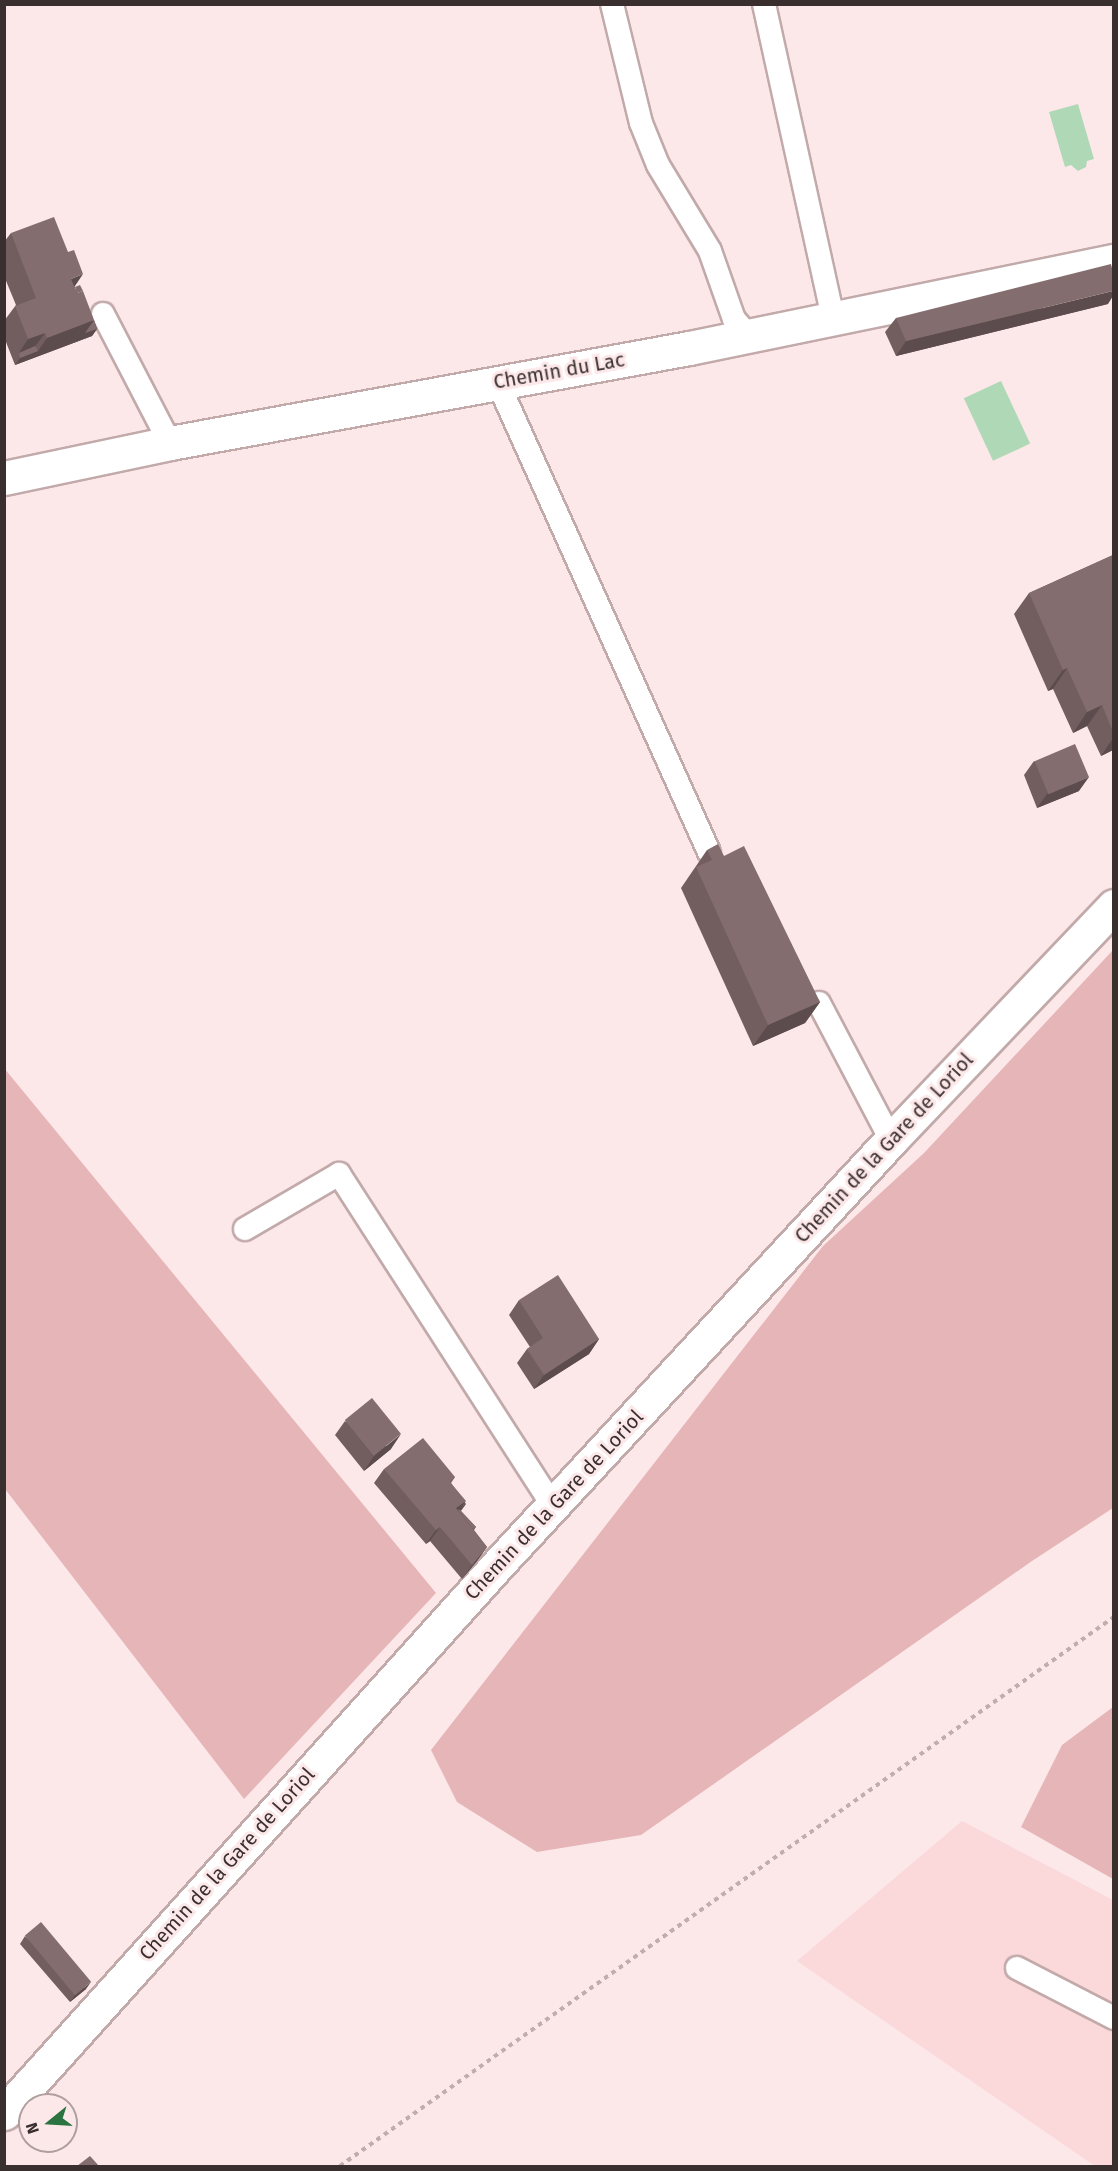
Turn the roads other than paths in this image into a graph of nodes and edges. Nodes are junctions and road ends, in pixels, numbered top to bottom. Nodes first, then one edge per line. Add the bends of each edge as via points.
1 (612, 4) edge
2 (764, 4) edge
3 (1113, 261) edge
4 (103, 314) dead end
5 (833, 318) junction
6 (749, 336) junction
7 (498, 383) junction
8 (170, 443) junction
9 (4, 478) edge
10 (709, 852) edge
11 (1113, 906) edge
12 (819, 1003) edge
13 (891, 1140) junction
14 (245, 1229) dead end
15 (553, 1506) junction
16 (1017, 1968) dead end
17 (1113, 2018) edge
18 (4, 2114) edge

1 - 6 lane via 641,123 658,165 710,251 734,319
2 - 5 lane
3 - 5 street, Chemin du Lac
4 - 8 lane
5 - 6 street, Chemin du Lac
6 - 7 street, Chemin du Lac
7 - 8 street, Chemin du Lac
7 - 10 lane
8 - 9 street, Chemin du Lac
11 - 13 street, Chemin de la Gare de Loriol
12 - 13 lane
13 - 15 street, Chemin de la Gare de Loriol
14 - 15 lane via 339,1174
15 - 18 street, Chemin de la Gare de Loriol
16 - 17 lane

